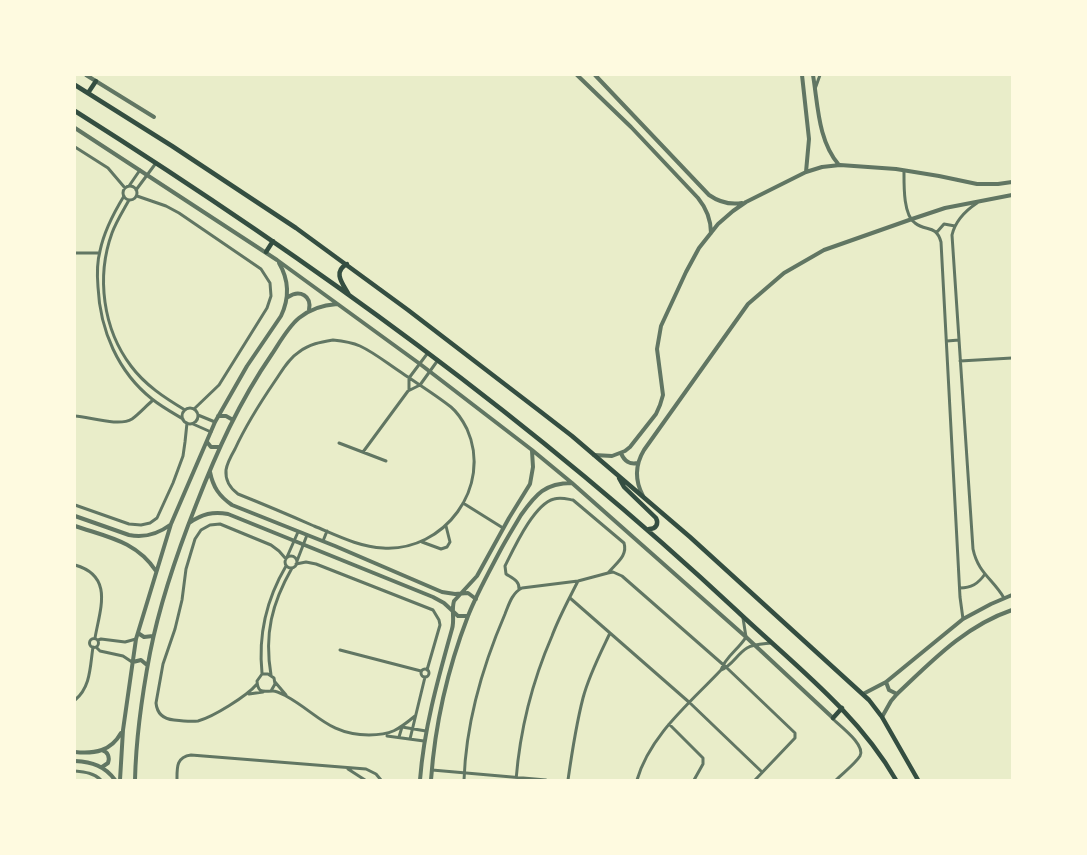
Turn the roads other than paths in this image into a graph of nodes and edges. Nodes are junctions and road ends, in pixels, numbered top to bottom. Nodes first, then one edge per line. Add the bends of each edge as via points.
1 (86, 75) edge
2 (577, 75) edge
3 (596, 75) edge
4 (802, 75) edge
5 (813, 75) edge
6 (820, 75) edge
7 (96, 81) junction
8 (75, 85) edge
9 (815, 89) junction
10 (88, 93) junction
11 (75, 111) edge
12 (154, 117) dead end
13 (75, 128) edge
14 (75, 147) edge
15 (156, 163) junction
16 (840, 165) junction
17 (140, 170) junction
18 (904, 171) junction
19 (806, 172) junction
20 (148, 175) junction
21 (1012, 182) edge
22 (127, 187) junction
23 (136, 190) junction
24 (1012, 195) edge
25 (124, 196) junction
26 (136, 196) junction
27 (129, 200) junction
28 (982, 200) junction
29 (746, 202) junction
30 (912, 219) junction
31 (955, 226) junction
32 (711, 233) junction
33 (937, 233) junction
34 (273, 241) junction
35 (266, 252) junction
36 (99, 253) junction
37 (75, 254) edge
38 (277, 260) junction
39 (347, 264) junction
40 (349, 296) junction
41 (287, 298) junction
42 (339, 304) junction
43 (309, 311) junction
44 (959, 340) junction
45 (947, 341) junction
46 (428, 352) junction
47 (1012, 358) edge
48 (438, 360) junction
49 (960, 361) junction
50 (420, 364) junction
51 (429, 371) junction
52 (409, 378) junction
53 (420, 385) junction
54 (408, 391) junction
55 (153, 400) junction
56 (194, 409) junction
57 (185, 410) junction
58 (198, 415) junction
59 (75, 416) edge
60 (218, 416) junction
61 (232, 420) junction
62 (187, 422) junction
63 (215, 422) junction
64 (211, 432) junction
65 (207, 441) junction
66 (339, 444) dead end
67 (219, 447) junction
68 (532, 450) junction
69 (363, 452) junction
70 (621, 453) junction
71 (594, 455) junction
72 (386, 461) dead end
73 (638, 463) junction
74 (210, 470) junction
75 (619, 476) junction
76 (572, 483) junction
77 (525, 492) junction
78 (644, 497) junction
79 (533, 498) junction
80 (464, 503) junction
81 (75, 505) edge
82 (75, 516) edge
83 (189, 523) junction
84 (171, 524) junction
85 (75, 526) edge
86 (446, 526) junction
87 (503, 528) junction
88 (647, 528) junction
89 (327, 531) junction
90 (298, 532) junction
91 (307, 535) junction
92 (339, 536) junction
93 (294, 541) junction
94 (323, 542) junction
95 (422, 542) junction
96 (304, 544) junction
97 (335, 546) junction
98 (287, 558) junction
99 (297, 563) junction
100 (75, 565) edge
101 (286, 566) junction
102 (292, 568) junction
103 (156, 571) junction
104 (608, 573) junction
105 (985, 574) junction
106 (578, 581) junction
107 (960, 588) junction
108 (519, 589) junction
109 (461, 593) junction
110 (1012, 595) edge
111 (570, 598) junction
112 (1004, 598) junction
113 (476, 599) junction
114 (1012, 610) edge
115 (453, 612) junction
116 (468, 615) junction
117 (743, 616) junction
118 (963, 619) junction
119 (138, 633) junction
120 (610, 633) junction
121 (154, 635) junction
122 (746, 637) junction
123 (96, 639) junction
124 (136, 639) junction
125 (772, 643) junction
126 (754, 645) junction
127 (95, 647) junction
128 (340, 650) dead end
129 (132, 662) junction
130 (723, 664) junction
131 (148, 665) junction
132 (727, 668) junction
133 (427, 670) junction
134 (721, 670) junction
135 (421, 671) junction
136 (262, 674) junction
137 (271, 675) junction
138 (425, 677) junction
139 (275, 681) junction
140 (886, 682) junction
141 (257, 684) junction
142 (271, 691) junction
143 (263, 692) junction
144 (247, 694) junction
145 (863, 694) junction
146 (897, 694) junction
147 (287, 697) junction
148 (75, 700) edge
149 (690, 703) junction
150 (842, 708) junction
151 (415, 716) junction
152 (882, 717) junction
153 (833, 718) junction
154 (669, 724) junction
155 (402, 727) junction
156 (412, 729) junction
157 (123, 730) junction
158 (426, 731) junction
159 (385, 735) junction
160 (399, 738) junction
161 (410, 739) junction
162 (424, 741) junction
163 (102, 750) junction
164 (75, 752) edge
165 (75, 761) edge
166 (101, 767) junction
167 (346, 768) junction
168 (432, 770) junction
169 (75, 771) edge
170 (762, 772) junction
171 (464, 773) junction
172 (516, 779) edge
173 (101, 780) edge
174 (115, 780) edge
175 (120, 780) edge
176 (135, 780) edge
177 (177, 780) edge
178 (365, 780) edge
179 (381, 780) edge
180 (420, 780) edge
181 (431, 780) edge
182 (464, 780) edge
183 (546, 780) edge
184 (568, 780) edge
185 (637, 780) edge
186 (694, 780) edge
187 (755, 780) edge
188 (836, 780) edge
189 (896, 780) edge
190 (918, 780) edge

1 - 7 street
2 - 32 street via 703,204 710,218
3 - 29 street via 709,195 723,202
4 - 19 street via 809,139
5 - 9 street
6 - 9 street
7 - 10 main road
7 - 12 street
8 - 10 main road
9 - 16 street via 824,139
10 - 39 main road
11 - 15 main road
13 - 17 street
14 - 22 street via 108,168
15 - 20 street
15 - 34 main road
16 - 18 street
16 - 19 street
17 - 20 street
17 - 22 street
18 - 21 street via 977,184
18 - 30 street via 905,199
19 - 29 street
20 - 23 street
20 - 35 street
22 - 23 street
22 - 25 street
23 - 26 street
24 - 28 street
25 - 27 street
25 - 36 street
26 - 27 street
26 - 56 street via 179,213 261,268 270,283 267,308 219,385
27 - 57 street via 106,254 105,306 130,366 157,392
28 - 30 street
28 - 31 street
29 - 32 street
30 - 33 street
30 - 73 street via 824,250 790,269 760,293 734,323
31 - 33 street via 944,224
31 - 44 street via 952,239
32 - 70 street via 693,257 662,326 657,349 663,390 660,405 630,447
33 - 45 street via 941,242
34 - 35 main road
34 - 40 main road
35 - 38 street
36 - 37 street
36 - 55 street via 98,304 106,334 119,362
38 - 41 street via 288,285
38 - 42 street
39 - 40 main road via 339,273
39 - 71 main road
40 - 46 main road
41 - 43 street via 302,294 310,303
41 - 60 street via 281,316
42 - 43 street
42 - 50 street
43 - 61 street via 293,323
44 - 45 street
44 - 49 street
45 - 107 street
46 - 48 main road
46 - 50 street
47 - 49 street
48 - 51 street
48 - 88 main road
49 - 105 street via 973,549
50 - 51 street
50 - 52 street
51 - 53 street
51 - 68 street
52 - 53 street
52 - 54 street
52 - 89 street via 358,345 340,340 321,342 298,352 289,361 245,427 227,464 232,490
53 - 54 street
53 - 80 street via 452,408 468,431 474,460
54 - 69 street
55 - 59 street via 126,422
55 - 62 street
56 - 57 street
56 - 58 street
57 - 62 street
58 - 62 street
58 - 63 street
60 - 61 street
60 - 63 street
61 - 67 street
62 - 64 street
62 - 81 street via 183,456 157,518 141,525 129,524
63 - 64 street
64 - 65 street
65 - 67 street via 211,447
65 - 84 street
66 - 69 street
67 - 74 street
68 - 76 street
68 - 77 street via 532,476
69 - 72 street
70 - 71 street
70 - 73 street via 627,462
71 - 75 main road
73 - 78 street via 638,481
74 - 83 street
74 - 90 street via 216,491 223,499
75 - 78 main road
75 - 88 main road via 624,487 656,518 655,528
76 - 79 street via 547,487
76 - 122 street
77 - 79 street
77 - 87 street
78 - 145 main road
79 - 113 street via 510,532
80 - 86 street
80 - 87 street
82 - 84 street via 135,536 154,534
83 - 93 street via 218,512
83 - 121 street
84 - 103 street
85 - 103 street via 132,546
86 - 95 street
86 - 95 street via 450,542 447,547 438,549
87 - 109 street via 477,576
88 - 117 main road
89 - 92 street
89 - 94 street
90 - 91 street
90 - 93 street
91 - 94 street
91 - 96 street
92 - 95 street via 381,548
92 - 97 street
93 - 96 street
93 - 98 street
94 - 97 street
96 - 99 street
96 - 115 street via 433,597
97 - 109 street via 442,592
98 - 99 street via 293,557
98 - 101 street
98 - 144 street via 271,545 214,524 198,534 186,569 175,629 163,664 156,703 159,712 171,720 199,720
99 - 102 street
99 - 133 street via 316,564 433,610 440,625
100 - 123 street via 91,572 101,586
101 - 102 street
101 - 136 street via 264,622
102 - 137 street via 271,619
103 - 119 street
104 - 106 street
104 - 108 street via 625,553 624,543 573,500 555,499 540,508 505,566 506,574 518,582
104 - 130 street via 622,576
105 - 107 street via 977,584
105 - 112 street
106 - 108 street
106 - 111 street
107 - 118 street
108 - 171 street via 487,663 474,707
109 - 113 street
109 - 115 street via 454,601
110 - 112 street
111 - 120 street
111 - 172 street via 552,633 534,685 520,742
112 - 118 street
113 - 116 street
114 - 146 street via 958,639
115 - 116 street
115 - 158 street via 453,626
116 - 168 street via 446,684
117 - 122 street
117 - 125 main road
118 - 140 street
119 - 121 street via 144,637
119 - 124 street
120 - 149 street
120 - 184 street via 584,696
121 - 131 street
122 - 126 street
122 - 130 street
123 - 124 street
123 - 127 street
123 - 127 street via 89,642
124 - 129 street
125 - 126 street
125 - 150 main road
126 - 132 street
126 - 153 street
127 - 129 street
127 - 148 street via 85,690
128 - 135 street
129 - 131 street via 141,660
129 - 157 street
130 - 132 street
130 - 134 street
131 - 176 street
132 - 134 street
132 - 170 street via 796,734
133 - 135 street
133 - 138 street
134 - 149 street
135 - 138 street
136 - 137 street
136 - 141 street
137 - 139 street
138 - 151 street
139 - 142 street
139 - 147 street
140 - 145 street
140 - 146 street via 889,690
141 - 143 street
141 - 144 street
142 - 143 street
142 - 147 street
143 - 144 street
145 - 152 main road
146 - 152 street
147 - 159 street via 338,730
149 - 154 street
149 - 170 street
150 - 153 main road
150 - 189 main road
151 - 155 street
151 - 156 street
152 - 190 main road
153 - 188 street via 861,750 860,756
154 - 185 street via 651,748
154 - 186 street via 703,758
155 - 156 street
155 - 159 street
155 - 160 street
156 - 158 street
156 - 161 street
157 - 163 street via 115,742
157 - 175 street
158 - 162 street
159 - 160 street
160 - 161 street
161 - 162 street
162 - 180 street
163 - 164 street
163 - 166 street via 109,761
165 - 166 street
166 - 174 street
167 - 177 street via 191,755 178,762
167 - 178 street
167 - 179 street via 372,771
168 - 171 street
168 - 181 street
169 - 173 street via 89,772
170 - 187 street
171 - 172 street
171 - 182 street
172 - 183 street

